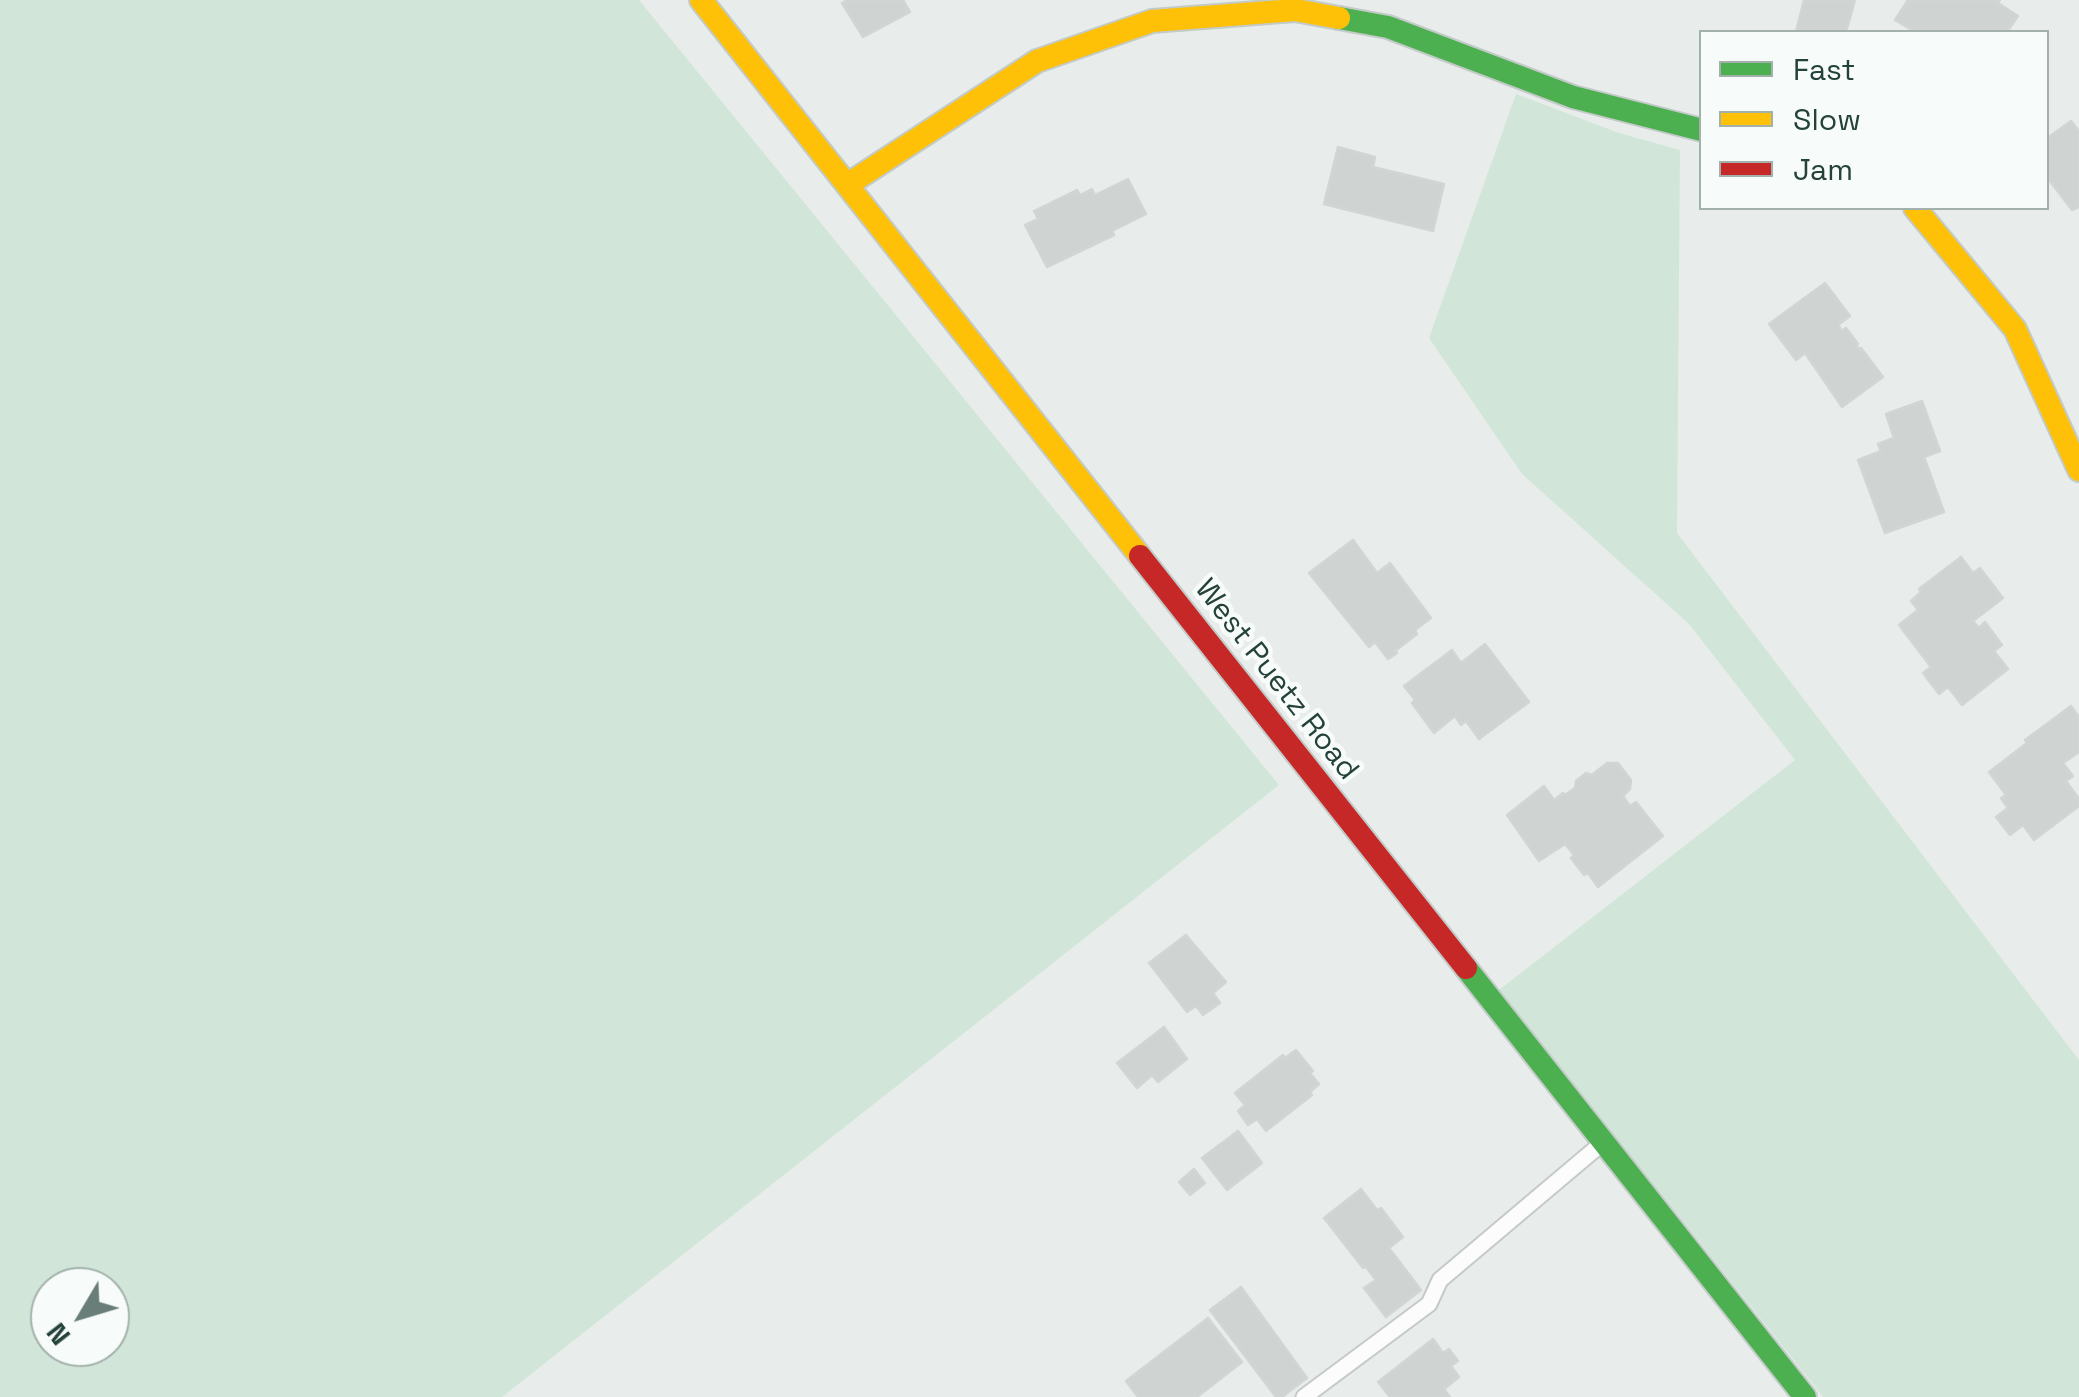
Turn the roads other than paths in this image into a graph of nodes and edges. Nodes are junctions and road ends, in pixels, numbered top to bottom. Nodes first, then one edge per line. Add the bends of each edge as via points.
1 (701, 0) edge
2 (1699, 129) edge
3 (848, 186) junction
4 (1918, 210) edge
5 (2079, 470) edge
6 (1604, 1142) junction
7 (1304, 1397) edge
8 (1805, 1397) edge

1 - 3 street, West Puetz Road
2 - 3 street via 1573,96 1388,27 1294,10 1152,21 1038,61
3 - 6 street, West Puetz Road
4 - 5 street via 2016,329
6 - 7 lane via 1440,1280 1428,1304
6 - 8 street, West Puetz Road

